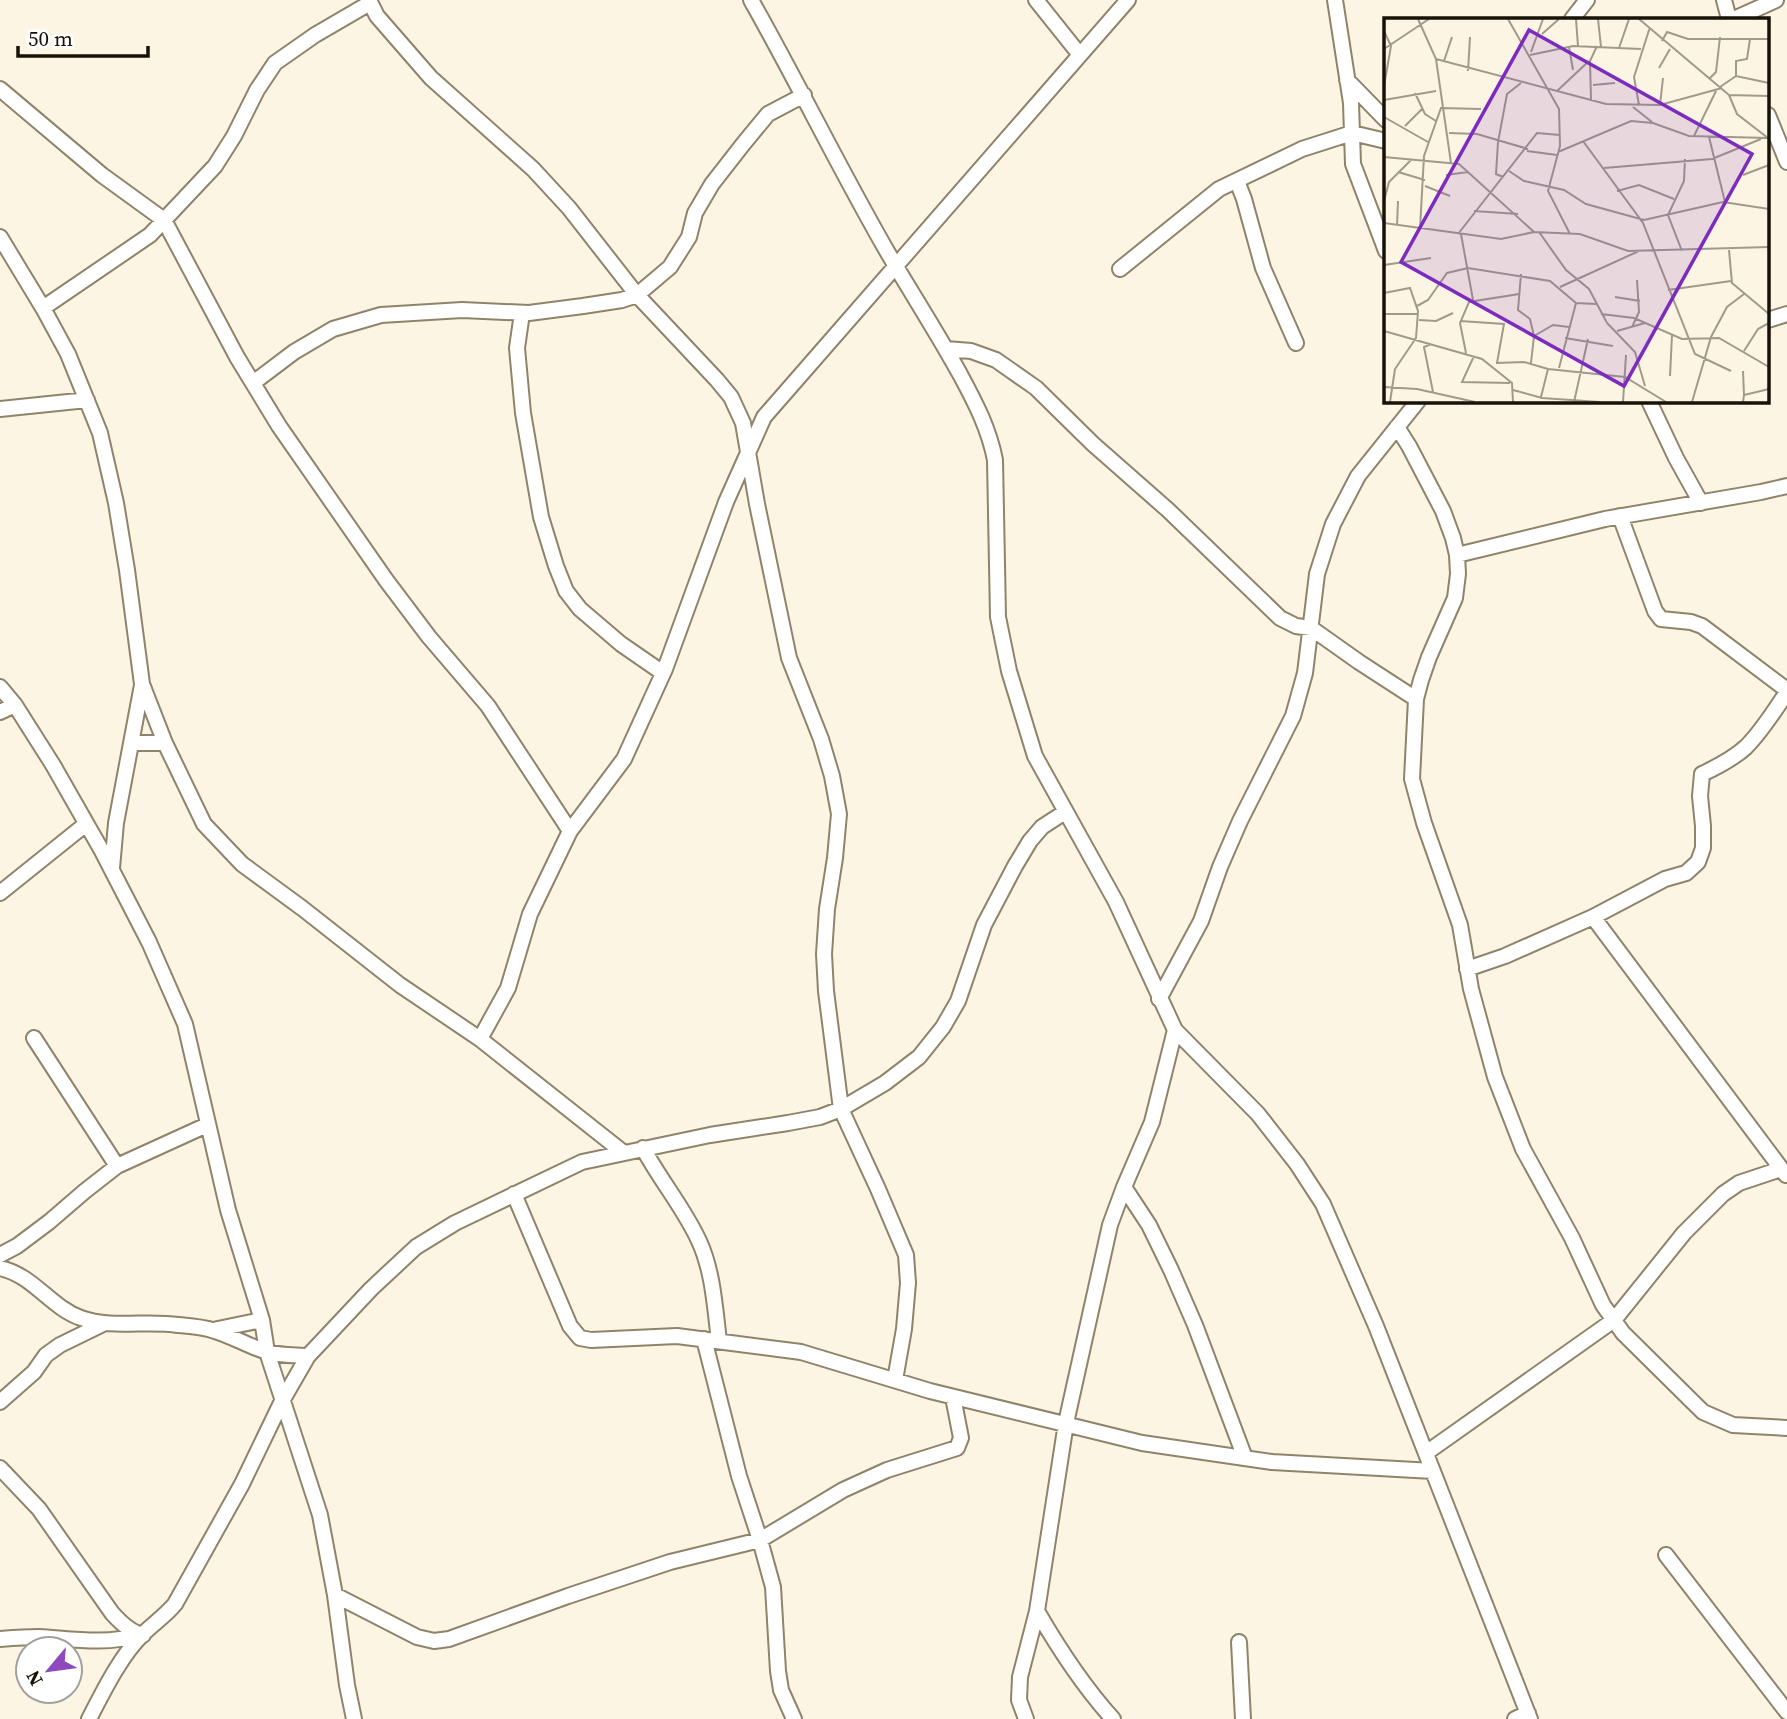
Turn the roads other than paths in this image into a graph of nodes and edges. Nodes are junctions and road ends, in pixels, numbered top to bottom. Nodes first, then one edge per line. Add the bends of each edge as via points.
1 (751, 0) edge
2 (1036, 0) edge
3 (1128, 0) edge
4 (1335, 0) edge
5 (1587, 0) edge
6 (1724, 0) edge
7 (1776, 0) edge
8 (369, 1) edge
9 (1573, 18) edge
10 (1729, 18) edge
11 (1736, 18) edge
12 (1080, 55) junction
13 (1347, 80) junction
14 (0, 89) edge
15 (804, 95) junction
16 (1384, 118) edge
17 (1770, 121) edge
18 (1352, 133) junction
19 (1384, 141) edge
20 (1787, 162) edge
21 (1237, 180) junction
22 (164, 220) junction
23 (0, 237) edge
24 (1384, 246) edge
25 (895, 266) junction
26 (1120, 269) dead end
27 (637, 295) junction
28 (43, 307) junction
29 (522, 313) junction
30 (1787, 314) edge
31 (1770, 319) edge
32 (1296, 342) dead end
33 (946, 349) junction
34 (253, 383) junction
35 (87, 400) junction
36 (1417, 402) edge
37 (1649, 402) edge
38 (0, 409) edge
39 (1397, 428) junction
40 (748, 449) junction
41 (1787, 486) edge
42 (1702, 503) junction
43 (1620, 516) junction
44 (1457, 555) junction
45 (1311, 628) junction
46 (663, 673) junction
47 (142, 684) junction
48 (0, 687) edge
49 (1787, 691) edge
50 (1416, 699) junction
51 (16, 705) junction
52 (0, 712) edge
53 (131, 743) junction
54 (165, 743) junction
55 (1065, 812) junction
56 (116, 823) junction
57 (90, 830) junction
58 (570, 831) junction
59 (112, 870) junction
60 (0, 893) edge
61 (1593, 917) junction
62 (1467, 969) junction
63 (1159, 999) junction
64 (1175, 1030) junction
65 (34, 1038) dead end
66 (480, 1039) junction
67 (841, 1108) junction
68 (207, 1125) junction
69 (643, 1148) junction
70 (624, 1153) junction
71 (117, 1166) junction
72 (1784, 1173) edge
73 (1124, 1187) junction
74 (514, 1194) junction
75 (0, 1255) edge
76 (0, 1268) edge
77 (262, 1320) junction
78 (1614, 1320) junction
79 (103, 1324) junction
80 (213, 1330) junction
81 (711, 1340) junction
82 (267, 1352) junction
83 (307, 1356) junction
84 (895, 1380) junction
85 (953, 1397) junction
86 (282, 1401) junction
87 (0, 1402) edge
88 (1066, 1423) junction
89 (1787, 1428) edge
90 (1426, 1453) junction
91 (1245, 1458) junction
92 (0, 1468) edge
93 (1433, 1471) junction
94 (761, 1540) junction
95 (1666, 1555) dead end
96 (335, 1595) junction
97 (1037, 1611) junction
98 (141, 1635) junction
99 (1, 1638) edge
100 (1239, 1642) dead end
101 (1787, 1712) edge
102 (1525, 1717) edge
103 (89, 1719) edge
104 (354, 1719) edge
105 (794, 1719) edge
106 (1026, 1719) edge
107 (1112, 1719) edge
108 (1243, 1719) edge

1 - 15 street
2 - 12 street
3 - 12 street
4 - 13 street
5 - 9 street
6 - 10 street
7 - 11 street
8 - 22 street via 275,63 215,166
8 - 27 street via 431,78 533,169 569,208
12 - 25 street
13 - 16 street
13 - 18 street
14 - 22 street via 102,175
15 - 25 street
15 - 27 street via 768,114 744,142 712,184 695,213 690,236 670,267
17 - 20 street
18 - 19 street
18 - 21 street via 1302,149
18 - 24 street via 1353,164
21 - 26 street via 1219,189
21 - 32 street via 1263,268
22 - 28 street via 150,235
22 - 34 street
23 - 28 street
25 - 33 street
25 - 40 street via 764,417
27 - 29 street
27 - 40 street via 731,397
28 - 35 street
29 - 34 street via 462,310 382,315 333,329
29 - 46 street via 517,348 523,413 541,517 556,566 580,609
30 - 31 street
33 - 45 street via 996,360 1036,388 1279,618
33 - 55 street via 991,439 998,617 1035,756
34 - 58 street via 386,580 488,706
35 - 38 street
35 - 47 street via 100,433 116,503
36 - 39 street
37 - 42 street
39 - 44 street via 1443,511
39 - 45 street via 1358,476 1333,524 1317,574
40 - 46 street
40 - 67 street via 789,658 821,739 839,814 824,954
41 - 42 street
42 - 43 street
43 - 44 street
43 - 49 street via 1661,619 1702,626
44 - 50 street via 1455,598
45 - 50 street
45 - 63 street via 1293,716 1240,821 1201,921
46 - 58 street via 625,759
47 - 53 street
47 - 54 street
48 - 51 street
49 - 61 street via 1745,747 1702,774 1703,848 1698,862 1686,873
50 - 62 street via 1412,779 1460,925
51 - 52 street
51 - 57 street
53 - 54 street
53 - 56 street
54 - 66 street via 204,824 242,864 400,985
55 - 63 street via 1116,902
55 - 67 street via 1042,827 1015,866 984,925 958,1001 943,1027 919,1057
56 - 57 street
56 - 59 street
57 - 59 street
57 - 60 street
58 - 66 street via 530,914 508,988
59 - 68 street via 186,1024
61 - 62 street
61 - 72 street
62 - 78 street via 1495,1077 1523,1149
63 - 64 street
64 - 73 street via 1152,1122
64 - 90 street via 1258,1114 1323,1204
65 - 71 street
66 - 70 street
67 - 69 street via 788,1124
67 - 84 street via 905,1255 908,1283
68 - 71 street
68 - 77 street
69 - 70 street
69 - 81 street via 703,1250 714,1298
70 - 74 street via 582,1162
71 - 75 street via 50,1223
72 - 78 street via 1739,1183 1723,1194 1684,1233
73 - 88 street via 1110,1226
73 - 91 street via 1171,1270
74 - 81 street via 570,1326 580,1338
74 - 83 street via 416,1247
76 - 79 street via 23,1276 80,1318
77 - 80 street
77 - 82 street
78 - 89 street via 1703,1412 1733,1425
78 - 90 street
79 - 80 street via 174,1324
79 - 87 street via 46,1355
80 - 82 street
81 - 84 street via 801,1352
81 - 94 street via 739,1476
82 - 83 street
82 - 86 street
83 - 86 street
84 - 85 street
85 - 88 street
85 - 94 street via 961,1438 957,1448 887,1470 843,1490
86 - 96 street via 320,1515
86 - 98 street via 175,1604
88 - 91 street via 1142,1443
88 - 97 street
90 - 93 street
91 - 93 street
92 - 98 street via 39,1509 112,1613
93 - 102 street
94 - 96 street via 670,1562 434,1641 417,1637
94 - 105 street via 773,1587 781,1690
95 - 101 street
96 - 104 street
97 - 106 street via 1020,1677 1019,1700
97 - 107 street via 1062,1655
98 - 99 street via 106,1640
98 - 103 street
100 - 108 street

